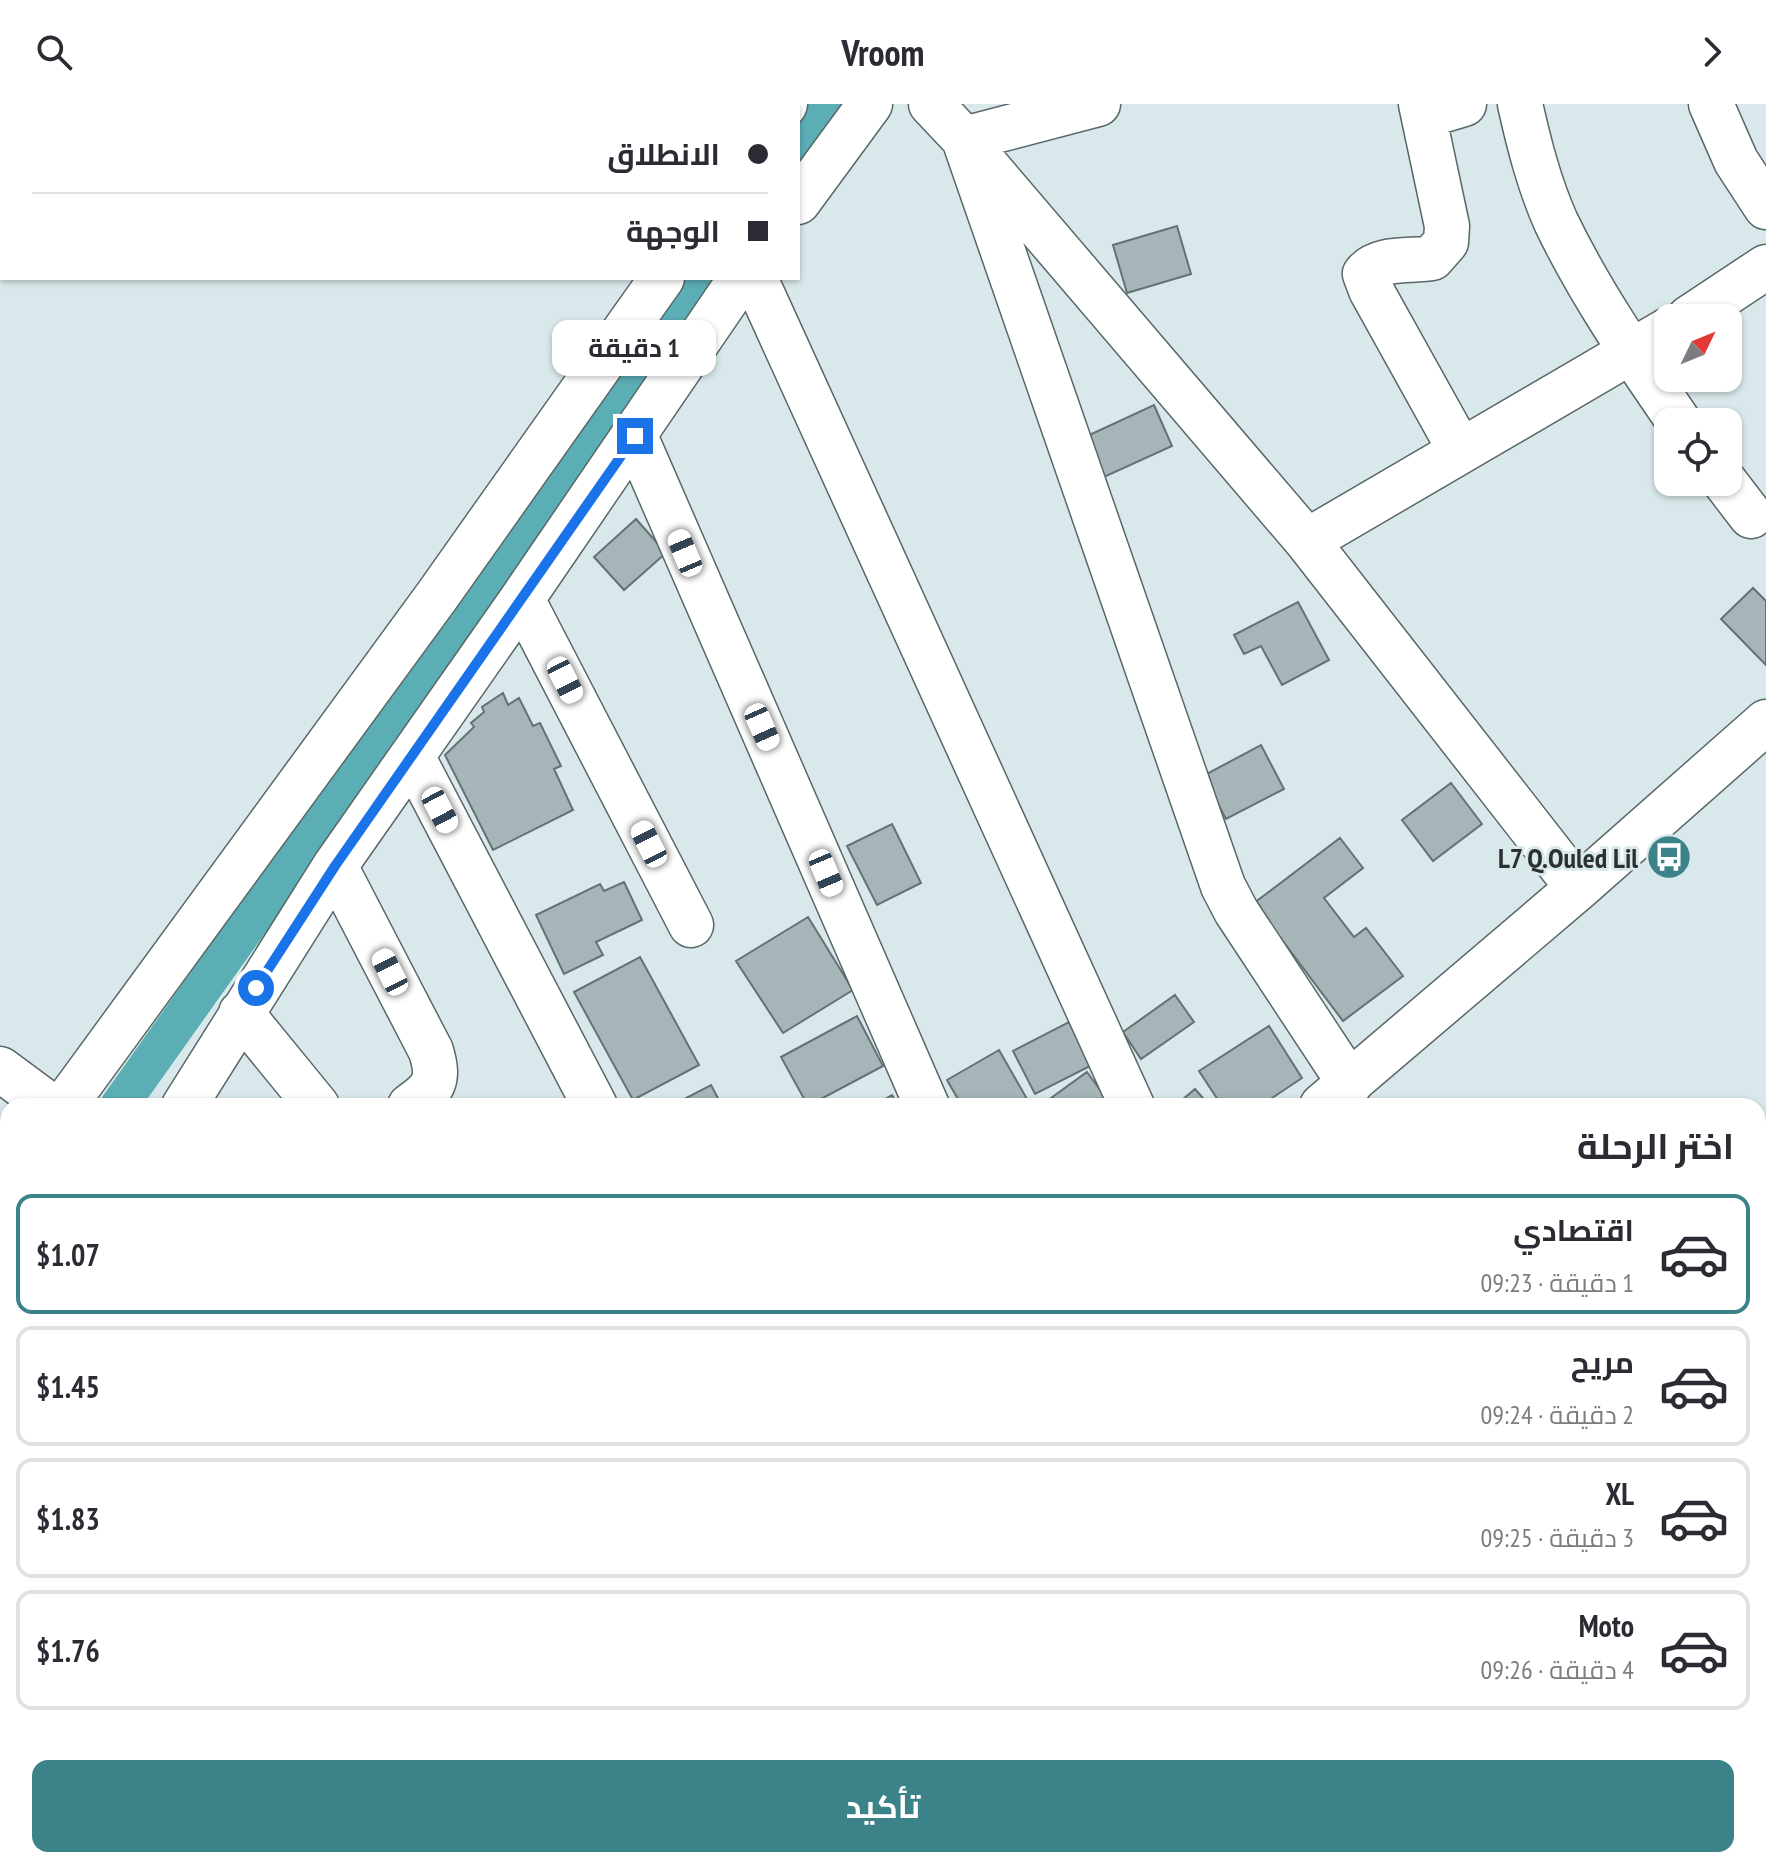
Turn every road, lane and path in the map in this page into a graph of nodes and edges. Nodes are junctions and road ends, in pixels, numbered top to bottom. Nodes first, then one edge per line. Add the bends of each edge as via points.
1 (870, 104) edge
2 (931, 104) edge
3 (1098, 104) edge
4 (1520, 104) edge
5 (1711, 104) edge
6 (1436, 108) edge
7 (964, 139) junction
8 (803, 189) edge
9 (1766, 207) edge
10 (1766, 267) edge
11 (661, 280) edge
12 (740, 280) edge
13 (756, 280) edge
14 (1710, 304) edge
15 (1654, 338) edge
16 (1631, 352) junction
17 (1669, 408) edge
18 (635, 436) junction
19 (1460, 450) junction
20 (1307, 541) junction
21 (522, 599) junction
22 (1766, 722) edge
23 (412, 756) junction
24 (335, 866) junction
25 (1578, 888) junction
26 (691, 925) dead end
27 (241, 1013) junction
28 (0, 1069) edge
29 (1336, 1095) edge
30 (39, 1098) edge
31 (70, 1098) edge
32 (189, 1098) edge
33 (310, 1098) edge
34 (421, 1098) edge
35 (591, 1098) edge
36 (924, 1098) edge
37 (1128, 1098) edge

1 - 8 street
2 - 7 street
3 - 7 street
4 - 16 street via 1555,220
5 - 9 street via 1736,161
6 - 19 street via 1446,242 1432,258 1386,262 1365,274
7 - 20 street
7 - 29 street via 1223,886
10 - 14 street
11 - 31 street
12 - 18 street
13 - 37 street
15 - 16 street
16 - 17 street
16 - 19 street
18 - 21 street
18 - 36 street
19 - 20 street
20 - 25 street
21 - 23 street
21 - 26 street
22 - 25 street
23 - 24 street
23 - 35 street
24 - 27 street
24 - 34 street via 431,1051 435,1080
25 - 29 street
27 - 32 street
27 - 33 street
28 - 30 street

